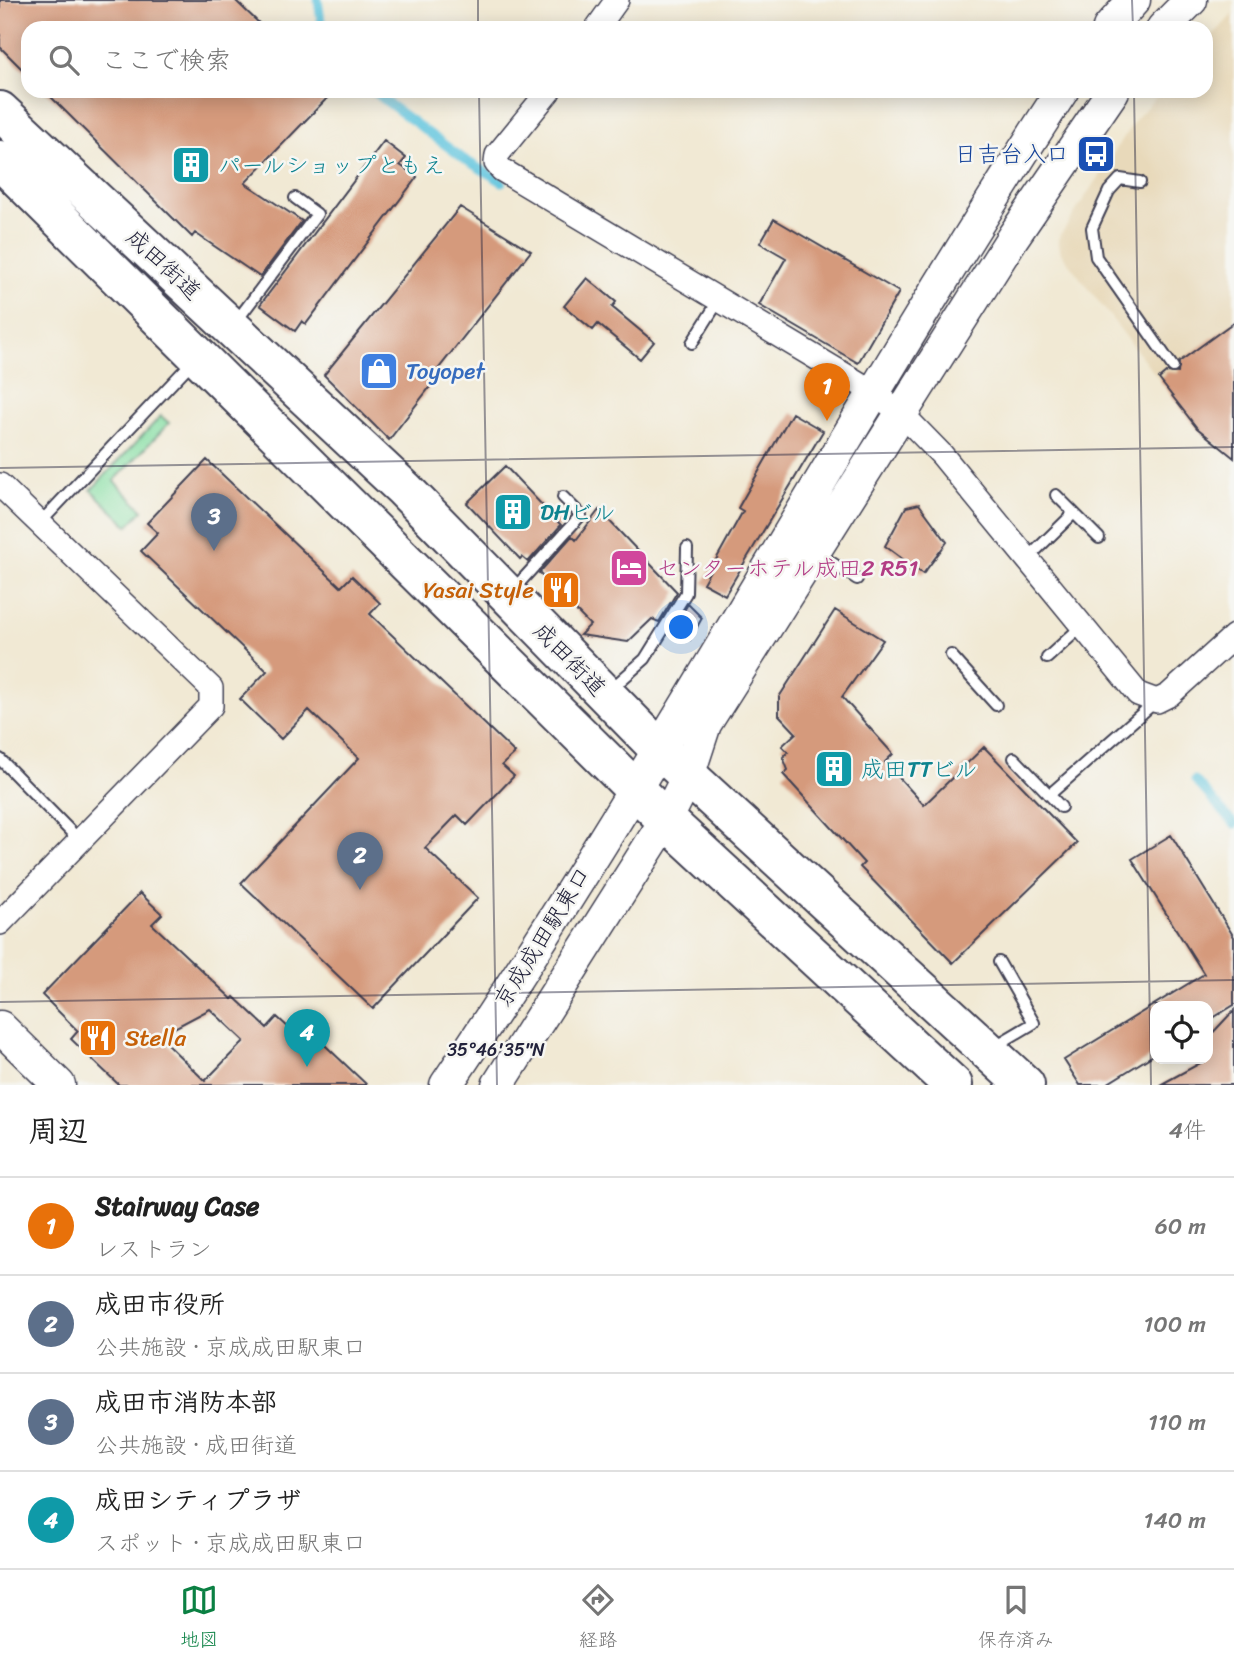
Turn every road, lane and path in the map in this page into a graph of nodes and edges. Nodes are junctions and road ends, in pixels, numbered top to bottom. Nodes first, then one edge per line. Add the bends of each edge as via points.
1 (617, 0) edge
2 (1134, 0) edge
3 (1191, 0) edge
4 (602, 21) edge
5 (1116, 21) edge
6 (1170, 21) edge
7 (543, 98) edge
8 (1057, 98) edge
9 (1108, 98) edge
10 (0, 111) edge
11 (0, 160) edge
12 (1140, 182) dead end
13 (295, 198) dead end
14 (719, 300) junction
15 (232, 328) junction
16 (692, 343) dead end
17 (199, 354) junction
18 (1173, 367) dead end
19 (875, 393) junction
20 (903, 415) junction
21 (0, 485) edge
22 (1056, 495) dead end
23 (563, 497) dead end
24 (1074, 513) junction
25 (39, 524) junction
26 (1099, 538) dead end
27 (687, 548) dead end
28 (814, 552) junction
29 (1027, 559) junction
30 (857, 579) dead end
31 (508, 595) junction
32 (1081, 627) junction
33 (1234, 636) edge
34 (951, 655) dead end
35 (1047, 658) dead end
36 (605, 695) junction
37 (1157, 701) junction
38 (996, 705) dead end
39 (660, 750) junction
40 (1014, 758) dead end
41 (0, 759) edge
42 (688, 776) junction
43 (636, 788) junction
44 (1049, 795) junction
45 (1061, 807) dead end
46 (666, 820) junction
47 (79, 840) junction
48 (0, 923) edge
49 (999, 962) dead end
50 (0, 1027) edge
51 (987, 1050) junction
52 (59, 1085) edge
53 (446, 1085) edge
54 (498, 1085) edge
55 (953, 1085) edge
56 (1025, 1085) edge

1 - 4 street
2 - 5 street
3 - 6 street
7 - 14 street via 496,155 502,170
8 - 19 street, 京成成田駅東口
9 - 20 street, 京成成田駅東口 via 1013,237
10 - 15 highway, 成田街道
11 - 17 highway, 成田街道
12 - 18 lane via 1120,179 1108,191 1092,228 1096,257
13 - 15 lane via 317,214
14 - 16 lane
14 - 19 street
15 - 31 highway, 成田街道 via 404,489
17 - 25 lane
17 - 43 highway, 成田街道
19 - 20 street
19 - 39 street, 京成成田駅東口
20 - 28 street, 京成成田駅東口
20 - 29 street via 942,455 1005,545
21 - 25 street
22 - 24 lane
23 - 31 lane via 582,515
24 - 26 lane
24 - 29 lane
25 - 47 street via 211,688 211,706
27 - 36 lane via 687,593 645,659
28 - 30 lane
28 - 42 street, 京成成田駅東口 via 705,724
29 - 32 street
31 - 36 highway, 成田街道
32 - 35 lane
32 - 37 street via 1124,667 1139,694
33 - 37 street
34 - 38 lane
36 - 39 highway, 成田街道
37 - 44 lane
39 - 42 highway, 成田街道
39 - 43 street, 京成成田駅東口
40 - 44 lane
41 - 47 lane
42 - 46 street, 京成成田駅東口
42 - 51 highway, 成田街道
43 - 46 highway, 成田街道
43 - 53 street, 京成成田駅東口
44 - 45 lane
46 - 54 street, 京成成田駅東口
46 - 55 highway, 成田街道
47 - 48 street
49 - 51 lane via 1034,1023
50 - 52 street
51 - 56 highway, 成田街道

